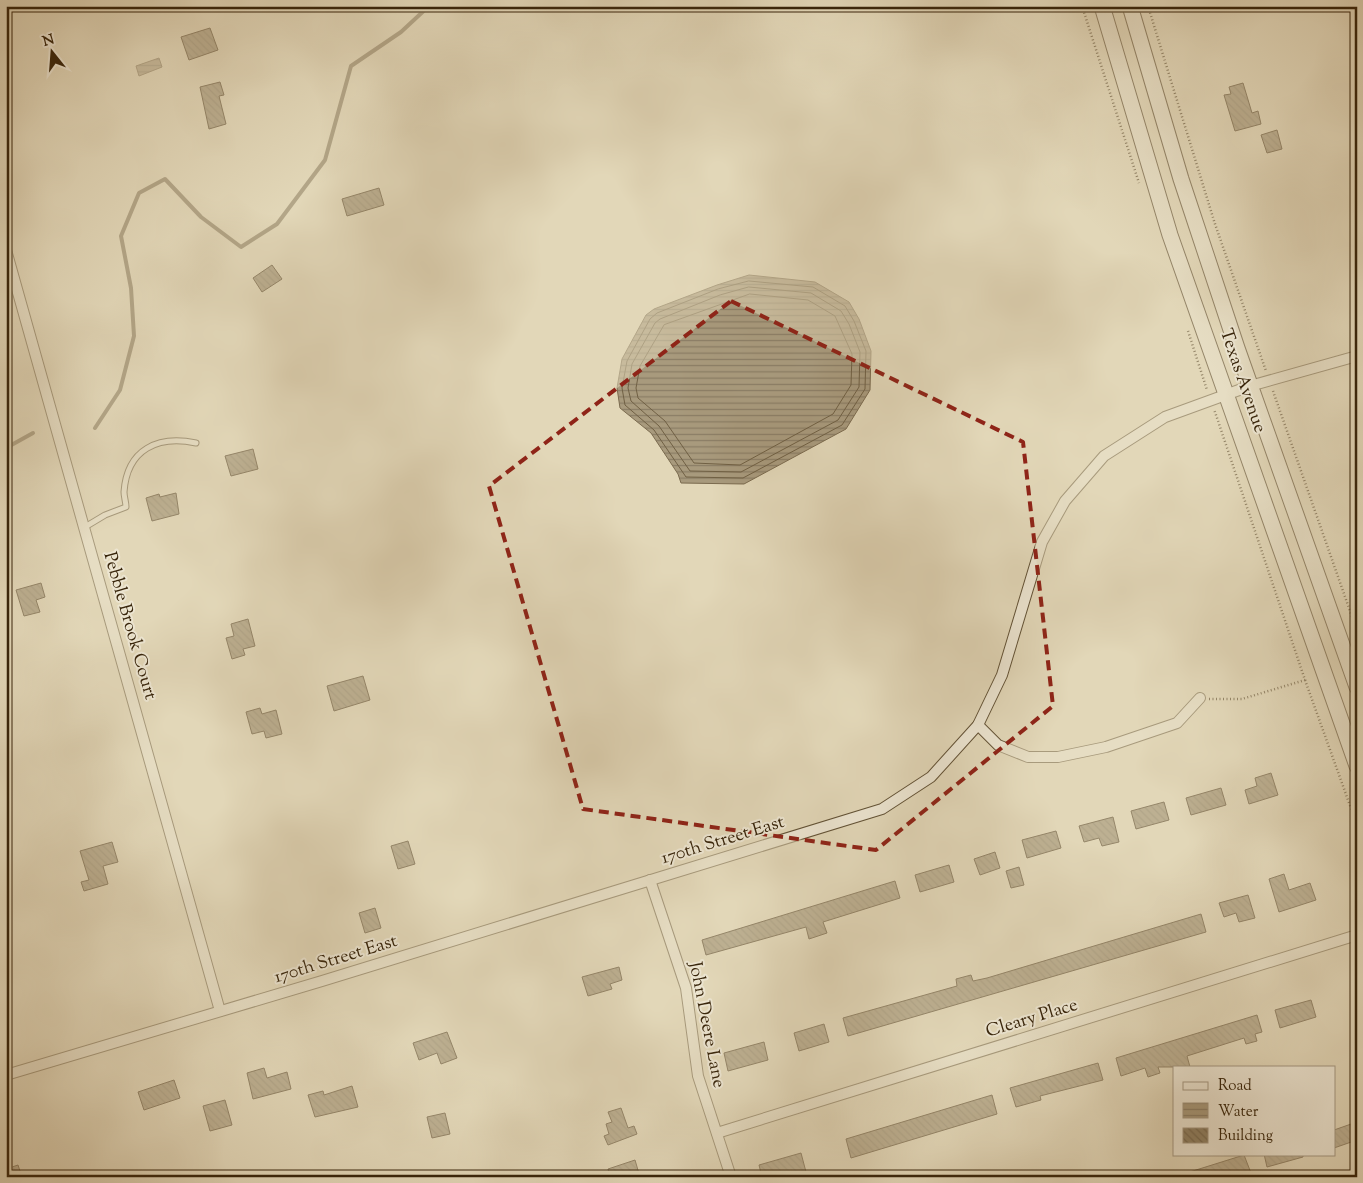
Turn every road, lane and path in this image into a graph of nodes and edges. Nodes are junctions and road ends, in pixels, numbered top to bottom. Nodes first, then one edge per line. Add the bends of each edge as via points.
1 (1082, 6) edge
2 (1102, 6) edge
3 (1130, 6) edge
4 (1148, 6) edge
5 (1140, 187) dead end
6 (6, 250) edge
7 (1186, 326) dead end
8 (1357, 356) edge
9 (1269, 380) junction
10 (1250, 386) junction
11 (1226, 395) junction
12 (1211, 400) junction
13 (196, 443) dead end
14 (84, 527) junction
15 (1357, 631) edge
16 (1305, 680) junction
17 (1357, 687) edge
18 (1200, 698) joint
19 (978, 725) junction
20 (1357, 766) edge
21 (1357, 825) edge
22 (650, 880) junction
23 (1357, 935) edge
24 (220, 1011) junction
25 (6, 1075) edge
26 (717, 1133) junction
27 (730, 1177) edge

1 - 5 path
2 - 11 main road, Texas Avenue via 1170,235
3 - 10 main road, Texas Avenue via 1181,179
4 - 9 path via 1215,224
6 - 14 street, Pebble Brook Court
7 - 12 path
8 - 9 street, 170th Street East
9 - 10 street, 170th Street East
9 - 15 path
10 - 11 street, 170th Street East
10 - 17 main road, Texas Avenue
11 - 12 street, 170th Street East
11 - 20 main road, Texas Avenue
12 - 16 path
12 - 19 street, 170th Street East via 1165,417 1104,456 1065,500 1042,542 1002,676
13 - 14 lane via 175,439 145,449 128,474 124,492 126,507
14 - 24 street, Pebble Brook Court
16 - 18 path via 1242,699
16 - 21 path
18 - 19 street via 1177,723 1106,747 1058,757 1028,757 998,745
19 - 22 street, 170th Street East via 931,777 882,809
22 - 24 street, 170th Street East
22 - 26 street, John Deere Lane via 686,988 698,1076
23 - 26 street, Cleary Place
24 - 25 street, 170th Street East
26 - 27 street, John Deere Lane

